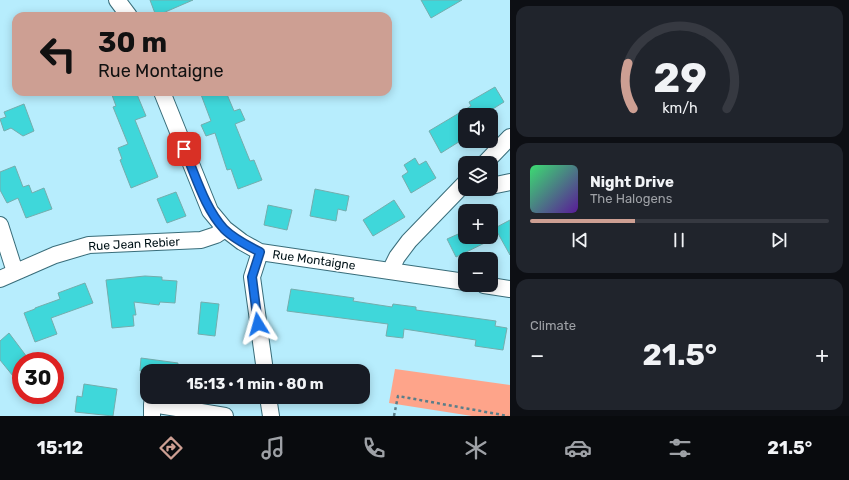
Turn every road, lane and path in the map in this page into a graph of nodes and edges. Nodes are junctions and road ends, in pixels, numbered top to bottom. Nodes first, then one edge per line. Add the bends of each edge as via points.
1 (117, 0) edge
2 (126, 12) edge
3 (164, 96) edge
4 (510, 137) edge
5 (492, 156) edge
6 (510, 182) edge
7 (498, 185) edge
8 (458, 190) edge
9 (0, 225) edge
10 (225, 229) junction
11 (260, 252) junction
12 (390, 271) junction
13 (15, 272) junction
14 (0, 279) edge
15 (458, 281) edge
16 (498, 287) edge
17 (510, 289) edge
18 (264, 364) edge
19 (269, 404) edge
20 (152, 416) edge
21 (225, 416) edge
22 (271, 416) edge
23 (394, 416) edge
24 (508, 416) edge

1 - 2 street
3 - 10 street, Rue Montaigne via 210,211
4 - 5 street
6 - 7 street
8 - 12 street via 409,242
9 - 13 street
10 - 11 street, Rue Montaigne
10 - 13 street, Rue Jean Rebier via 201,240 89,245 55,255
11 - 12 street, Rue Montaigne
11 - 18 street via 252,277
12 - 15 street, Rue Montaigne
13 - 14 street, Rue Jean Rebier
16 - 17 street
19 - 22 street
20 - 21 street via 152,404
23 - 24 path via 398,396

